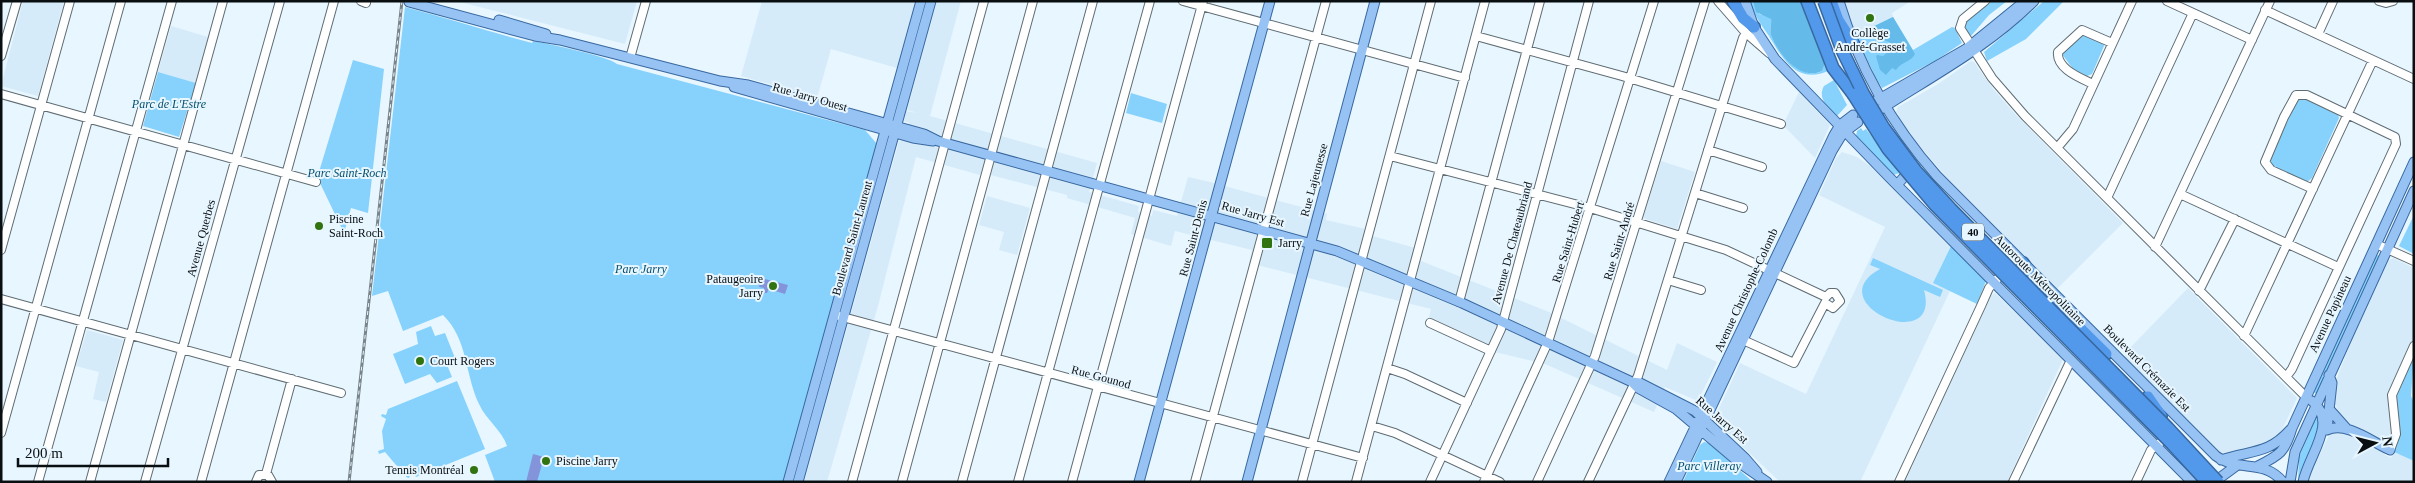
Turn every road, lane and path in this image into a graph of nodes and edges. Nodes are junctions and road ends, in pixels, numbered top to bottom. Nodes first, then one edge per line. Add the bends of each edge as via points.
1 (17, 1) edge
2 (70, 1) edge
3 (121, 1) edge
4 (172, 1) edge
5 (224, 1) edge
6 (280, 1) edge
7 (334, 1) edge
8 (428, 1) edge
9 (646, 1) edge
10 (921, 1) edge
11 (931, 1) edge
12 (984, 1) edge
13 (1033, 1) edge
14 (1093, 1) edge
15 (1150, 1) edge
16 (1184, 1) edge
17 (1270, 1) edge
18 (1326, 1) edge
19 (1375, 1) edge
20 (1431, 1) edge
21 (1485, 1) edge
22 (1540, 1) edge
23 (1589, 1) edge
24 (1654, 1) edge
25 (1705, 1) edge
26 (1718, 1) edge
27 (1733, 1) edge
28 (1745, 1) edge
29 (1824, 1) edge
30 (1831, 1) edge
31 (1839, 1) edge
32 (1985, 1) edge
33 (2025, 1) edge
34 (2034, 1) edge
35 (2132, 1) edge
36 (2167, 1) edge
37 (2270, 1) edge
38 (2333, 1) edge
39 (2379, 1) edge
40 (2393, 1) edge
41 (409, 2) dead end
42 (1809, 2) edge
43 (1202, 4) edge
44 (2265, 10) junction
45 (2193, 14) junction
46 (1264, 23) junction
47 (1750, 30) junction
48 (2318, 34) junction
49 (1476, 36) junction
50 (1316, 38) junction
51 (560, 40) junction
52 (2252, 40) junction
53 (2112, 43) junction
54 (1854, 45) junction
55 (1972, 48) junction
56 (1362, 50) junction
57 (1527, 50) junction
58 (1, 56) edge
59 (630, 58) junction
60 (2373, 60) junction
61 (1573, 62) junction
62 (1414, 64) junction
63 (1465, 78) junction
64 (1630, 78) junction
65 (2414, 79) edge
66 (2093, 84) junction
67 (1676, 92) junction
68 (1, 94) edge
69 (1879, 104) junction
70 (42, 105) junction
71 (1722, 106) junction
72 (2347, 114) junction
73 (89, 118) junction
74 (1856, 118) dead end
75 (1781, 124) dead end
76 (891, 128) junction
77 (1843, 128) junction
78 (136, 131) junction
79 (941, 142) junction
80 (184, 144) junction
81 (2057, 148) junction
82 (1708, 150) junction
83 (991, 156) junction
84 (1390, 156) junction
85 (235, 159) junction
86 (2414, 162) edge
87 (1762, 167) dead end
88 (1441, 169) junction
89 (1046, 171) junction
90 (286, 173) junction
91 (1904, 178) dead end
92 (316, 182) dead end
93 (1492, 182) junction
94 (1897, 184) junction
95 (1100, 186) junction
96 (2313, 189) junction
97 (2414, 191) edge
98 (1695, 193) junction
99 (1538, 194) junction
100 (2180, 194) junction
101 (2107, 198) junction
102 (1149, 199) junction
103 (1590, 208) junction
104 (1743, 208) dead end
105 (1212, 216) junction
106 (2235, 219) junction
107 (1636, 223) junction
108 (1264, 230) junction
109 (1681, 237) junction
110 (1311, 243) junction
111 (2288, 244) junction
112 (2376, 244) junction
113 (2155, 246) junction
114 (2387, 249) junction
115 (1, 250) edge
116 (1362, 260) junction
117 (2414, 261) edge
118 (2017, 262) junction
119 (2338, 267) junction
120 (1772, 271) junction
121 (1668, 280) junction
122 (1996, 280) junction
123 (1410, 281) junction
124 (1701, 290) dead end
125 (2200, 291) junction
126 (1, 299) edge
127 (1459, 302) junction
128 (36, 309) junction
129 (839, 316) junction
130 (83, 322) junction
131 (1503, 322) junction
132 (1430, 323) dead end
133 (893, 332) junction
134 (131, 335) junction
135 (2244, 336) junction
136 (1743, 340) junction
137 (1548, 342) junction
138 (939, 344) junction
139 (2414, 346) edge
140 (182, 349) junction
141 (1491, 351) junction
142 (996, 359) junction
143 (2071, 360) junction
144 (1592, 363) junction
145 (233, 364) junction
146 (1387, 368) junction
147 (1047, 373) junction
148 (2329, 375) junction
149 (2286, 378) junction
150 (292, 380) junction
151 (1634, 383) junction
152 (1098, 387) junction
153 (341, 394) dead end
154 (2306, 397) junction
155 (1467, 403) junction
156 (1160, 404) junction
157 (2316, 404) junction
158 (2330, 410) junction
159 (1212, 418) junction
160 (1703, 418) junction
161 (2176, 424) junction
162 (1372, 426) junction
163 (1698, 427) junction
164 (2292, 428) junction
165 (2346, 428) junction
166 (2327, 430) junction
167 (1260, 431) junction
168 (1, 433) edge
169 (2159, 443) junction
170 (1312, 445) junction
171 (2390, 450) joint
172 (1442, 455) junction
173 (2312, 456) junction
174 (1363, 458) junction
175 (2221, 460) junction
176 (2236, 466) junction
177 (2258, 466) junction
178 (266, 474) junction
179 (1485, 478) edge
180 (1764, 479) edge
181 (2220, 480) edge
182 (38, 482) edge
183 (90, 482) edge
184 (145, 482) edge
185 (201, 482) edge
186 (256, 482) edge
187 (272, 482) edge
188 (788, 482) edge
189 (798, 482) edge
190 (852, 482) edge
191 (902, 482) edge
192 (962, 482) edge
193 (1018, 482) edge
194 (1072, 482) edge
195 (1139, 482) edge
196 (1195, 482) edge
197 (1247, 482) edge
198 (1302, 482) edge
199 (1356, 482) edge
200 (1430, 482) edge
201 (1500, 482) edge
202 (1537, 482) edge
203 (1588, 482) edge
204 (1669, 482) edge
205 (1676, 482) edge
206 (1899, 482) edge
207 (2013, 482) edge
208 (2136, 482) edge
209 (2192, 482) edge
210 (2207, 482) edge
211 (2283, 482) edge
212 (2290, 482) edge
213 (2303, 482) edge

1 - 58 street
2 - 70 street
3 - 73 street
4 - 78 street
5 - 80 street
6 - 85 street, Avenue Querbes
7 - 90 street
8 - 51 main road, Rue Jarry Ouest via 536,30
9 - 59 street
10 - 76 main road, Boulevard Saint-Laurent
11 - 76 main road, Boulevard Saint-Laurent
12 - 79 street
13 - 83 street
14 - 89 street
15 - 95 street
16 - 43 street
17 - 46 main road, Rue Saint-Denis
18 - 50 street
19 - 56 main road, Rue Lajeunesse
20 - 62 street
21 - 49 street
22 - 57 street
23 - 61 street, Avenue De Chateaubriand
24 - 64 street, Rue Saint-Hubert
25 - 67 street, Rue Saint-André
26 - 47 street
27 - 47 highway
28 - 47 main road
29 - 161 highway, Autoroute Métropolitaine / 40, bridge via 1842,50 1863,93 1916,171 1951,209
30 - 54 highway via 1838,20
31 - 54 main road, Boulevard Crémazie Est
32 - 55 street via 1960,23 1960,29
33 - 55 main road
34 - 55 main road
35 - 53 street
36 - 45 street
37 - 44 street
38 - 48 street
39 - 40 street
41 - 51 main road, Rue Jarry Ouest
42 - 210 highway, Autoroute Métropolitaine / 40, bridge via 1833,68 1888,150 1944,216
43 - 46 street
43 - 102 street
44 - 48 street
44 - 52 street
45 - 52 street
45 - 101 street
46 - 50 street
46 - 105 main road, Rue Saint-Denis
47 - 71 street via 1743,38
47 - 77 main road
48 - 60 street
49 - 57 street
49 - 63 street
50 - 56 street
50 - 108 street
51 - 59 main road, Rue Jarry Ouest
52 - 100 street
53 - 66 street
53 - 66 street via 2081,30 2058,52 2058,58 2070,72
54 - 69 main road, Boulevard Crémazie Est
55 - 69 main road
55 - 81 street via 2011,102
56 - 62 street
56 - 110 main road, Rue Lajeunesse
57 - 61 street
57 - 93 street
59 - 76 main road, Rue Jarry Ouest via 720,81 746,92
60 - 65 street
60 - 72 street
61 - 64 street
61 - 99 street, Avenue De Chateaubriand
62 - 63 street
62 - 84 street
63 - 88 street
64 - 67 street
64 - 103 street, Rue Saint-Hubert
66 - 81 street via 2071,134
67 - 71 street
67 - 107 street, Rue Saint-André
68 - 70 street
69 - 118 main road, Boulevard Crémazie Est via 1921,164
70 - 73 street
70 - 115 street
71 - 75 street
71 - 82 street
72 - 96 street
72 - 96 street via 2302,94 2292,99 2265,158 2271,170
72 - 119 street, Avenue Papineau via 2392,134 2396,144
73 - 78 street
73 - 128 street
74 - 77 main road, Avenue Christophe-Colomb
76 - 79 main road, Rue Jarry Est via 922,141
76 - 129 main road, Boulevard Saint-Laurent
77 - 94 main road
77 - 120 main road, Avenue Christophe-Colomb
78 - 80 street
78 - 130 street
79 - 83 main road, Rue Jarry Est
79 - 133 street
80 - 85 street
80 - 134 street
81 - 101 street
82 - 87 street
82 - 98 street
83 - 89 main road, Rue Jarry Est
83 - 138 street
84 - 88 street
84 - 116 street
85 - 90 street
85 - 140 street, Avenue Querbes
86 - 112 main road, Avenue Papineau
88 - 93 street
88 - 123 street
89 - 95 main road, Rue Jarry Est
89 - 142 street
90 - 92 street
90 - 145 street
91 - 94 main road
93 - 99 street
93 - 127 street
94 - 122 main road
95 - 102 main road, Rue Jarry Est
95 - 147 street
96 - 111 street
97 - 114 main road, Avenue Papineau
98 - 104 street
98 - 109 street
99 - 103 street
99 - 131 street, Avenue De Chateaubriand
100 - 106 street
100 - 113 street
101 - 113 street
102 - 105 main road, Rue Jarry Est
102 - 152 street
103 - 107 street
103 - 137 street, Rue Saint-Hubert
105 - 108 main road, Rue Jarry Est
105 - 156 main road, Rue Saint-Denis
106 - 111 street
106 - 125 street
107 - 109 street
107 - 144 street, Rue Saint-André
108 - 110 main road, Rue Jarry Est
108 - 159 street
109 - 120 street via 1732,252
109 - 121 street
110 - 116 main road, Rue Jarry Est
110 - 167 main road, Rue Lajeunesse
111 - 119 street
111 - 135 street
112 - 114 street
112 - 154 main road, Avenue Papineau
113 - 125 street
114 - 117 street
114 - 148 main road, Avenue Papineau
116 - 123 main road, Rue Jarry Est
116 - 170 street
118 - 161 highway, bridge
118 - 161 main road, Boulevard Crémazie Est via 2147,390
119 - 149 street, Avenue Papineau
120 - 136 main road, Avenue Christophe-Colomb
120 - 136 street via 1826,300 1795,362
120 - 160 main road, Avenue Christophe-Colomb
121 - 124 street
121 - 151 street
122 - 143 main road
122 - 206 street
123 - 127 main road, Rue Jarry Est
123 - 146 street
125 - 135 street
126 - 128 street
127 - 131 main road, Rue Jarry Est
128 - 130 street
128 - 168 street
129 - 133 street, Rue Gounod
129 - 188 main road, Boulevard Saint-Laurent
129 - 189 main road, Boulevard Saint-Laurent
130 - 134 street
130 - 182 street
131 - 137 main road, Rue Jarry Est
131 - 141 street, Avenue De Chateaubriand
132 - 141 street
133 - 138 street, Rue Gounod
133 - 190 street
134 - 140 street
134 - 183 street
135 - 149 street
136 - 160 main road, Avenue Christophe-Colomb
137 - 144 main road, Rue Jarry Est
137 - 179 street, Rue Saint-Hubert
138 - 142 street, Rue Gounod
138 - 191 street
139 - 171 street via 2392,395 2396,434
140 - 145 street
140 - 184 street, Avenue Querbes
141 - 155 street, Avenue De Chateaubriand
142 - 147 street, Rue Gounod
142 - 192 street
143 - 169 main road
143 - 207 street
144 - 151 main road, Rue Jarry Est
144 - 202 street, Rue Saint-André
145 - 150 street
145 - 185 street
146 - 155 street
146 - 162 street
147 - 152 street, Rue Gounod
147 - 193 street
148 - 157 main road, Avenue Papineau
148 - 158 main road via 2332,384
149 - 154 street
150 - 153 street
150 - 178 street
151 - 160 main road, Rue Jarry Est via 1680,401
151 - 163 main road, Rue Jarry Est via 1672,406
151 - 203 street
152 - 156 street, Rue Gounod
152 - 194 street
154 - 157 main road
154 - 164 main road, Avenue Papineau
155 - 172 street, Avenue De Chateaubriand
156 - 159 street, Rue Gounod
156 - 195 main road, Rue Saint-Denis
157 - 173 main road via 2322,411 2324,424
157 - 212 main road, Avenue Papineau via 2293,457
158 - 165 main road
158 - 166 main road
159 - 167 street, Rue Gounod
159 - 196 street
160 - 163 main road, Avenue Christophe-Colomb
160 - 180 main road, Rue Jarry Est
161 - 175 main road, Boulevard Crémazie Est
161 - 181 highway, Autoroute Métropolitaine / 40, bridge
162 - 172 street
162 - 174 street
163 - 180 main road, Rue Jarry Est
163 - 204 main road, Avenue Christophe-Colomb
163 - 205 main road, Avenue Christophe-Colomb
164 - 175 main road via 2268,448
164 - 177 main road, Avenue Papineau via 2282,452
165 - 166 main road
165 - 171 main road
166 - 173 main road
167 - 170 street, Rue Gounod
167 - 197 main road, Rue Lajeunesse
169 - 208 street via 2151,450
169 - 209 main road
170 - 174 street, Rue Gounod
170 - 198 street
172 - 179 street
172 - 200 street, Avenue De Chateaubriand
173 - 213 main road
174 - 199 street
175 - 176 main road, Boulevard Crémazie Est
176 - 177 main road, Boulevard Crémazie Est
176 - 181 main road
177 - 211 main road, Boulevard Crémazie Est via 2273,472
178 - 186 street via 258,476
178 - 187 street
179 - 201 street

